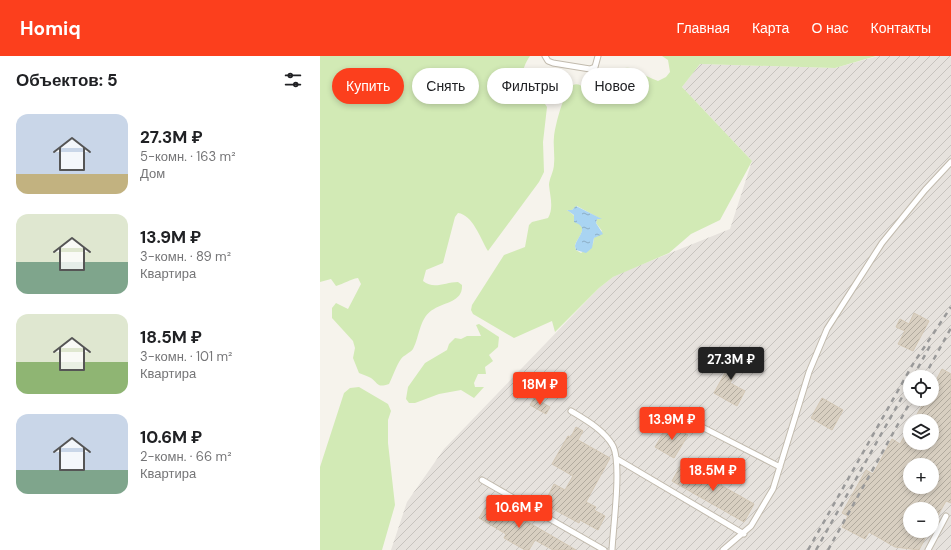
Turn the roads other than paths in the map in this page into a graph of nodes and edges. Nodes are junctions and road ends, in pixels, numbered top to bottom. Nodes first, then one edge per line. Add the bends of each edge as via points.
1 (545, 56) edge
2 (598, 56) edge
3 (951, 162) edge
4 (571, 411) dead end
5 (700, 426) dead end
6 (617, 459) junction
7 (780, 467) junction
8 (482, 480) dead end
9 (946, 516) dead end
10 (744, 534) junction
11 (604, 550) edge
12 (612, 550) edge
13 (723, 550) edge
14 (928, 550) edge

1 - 2 lane via 553,63 590,68 595,67
3 - 7 lane via 882,244 827,329 809,372
4 - 6 lane via 609,440
5 - 7 lane
6 - 10 lane
6 - 12 lane
7 - 10 lane via 767,502
8 - 11 lane
9 - 14 lane
10 - 13 lane

